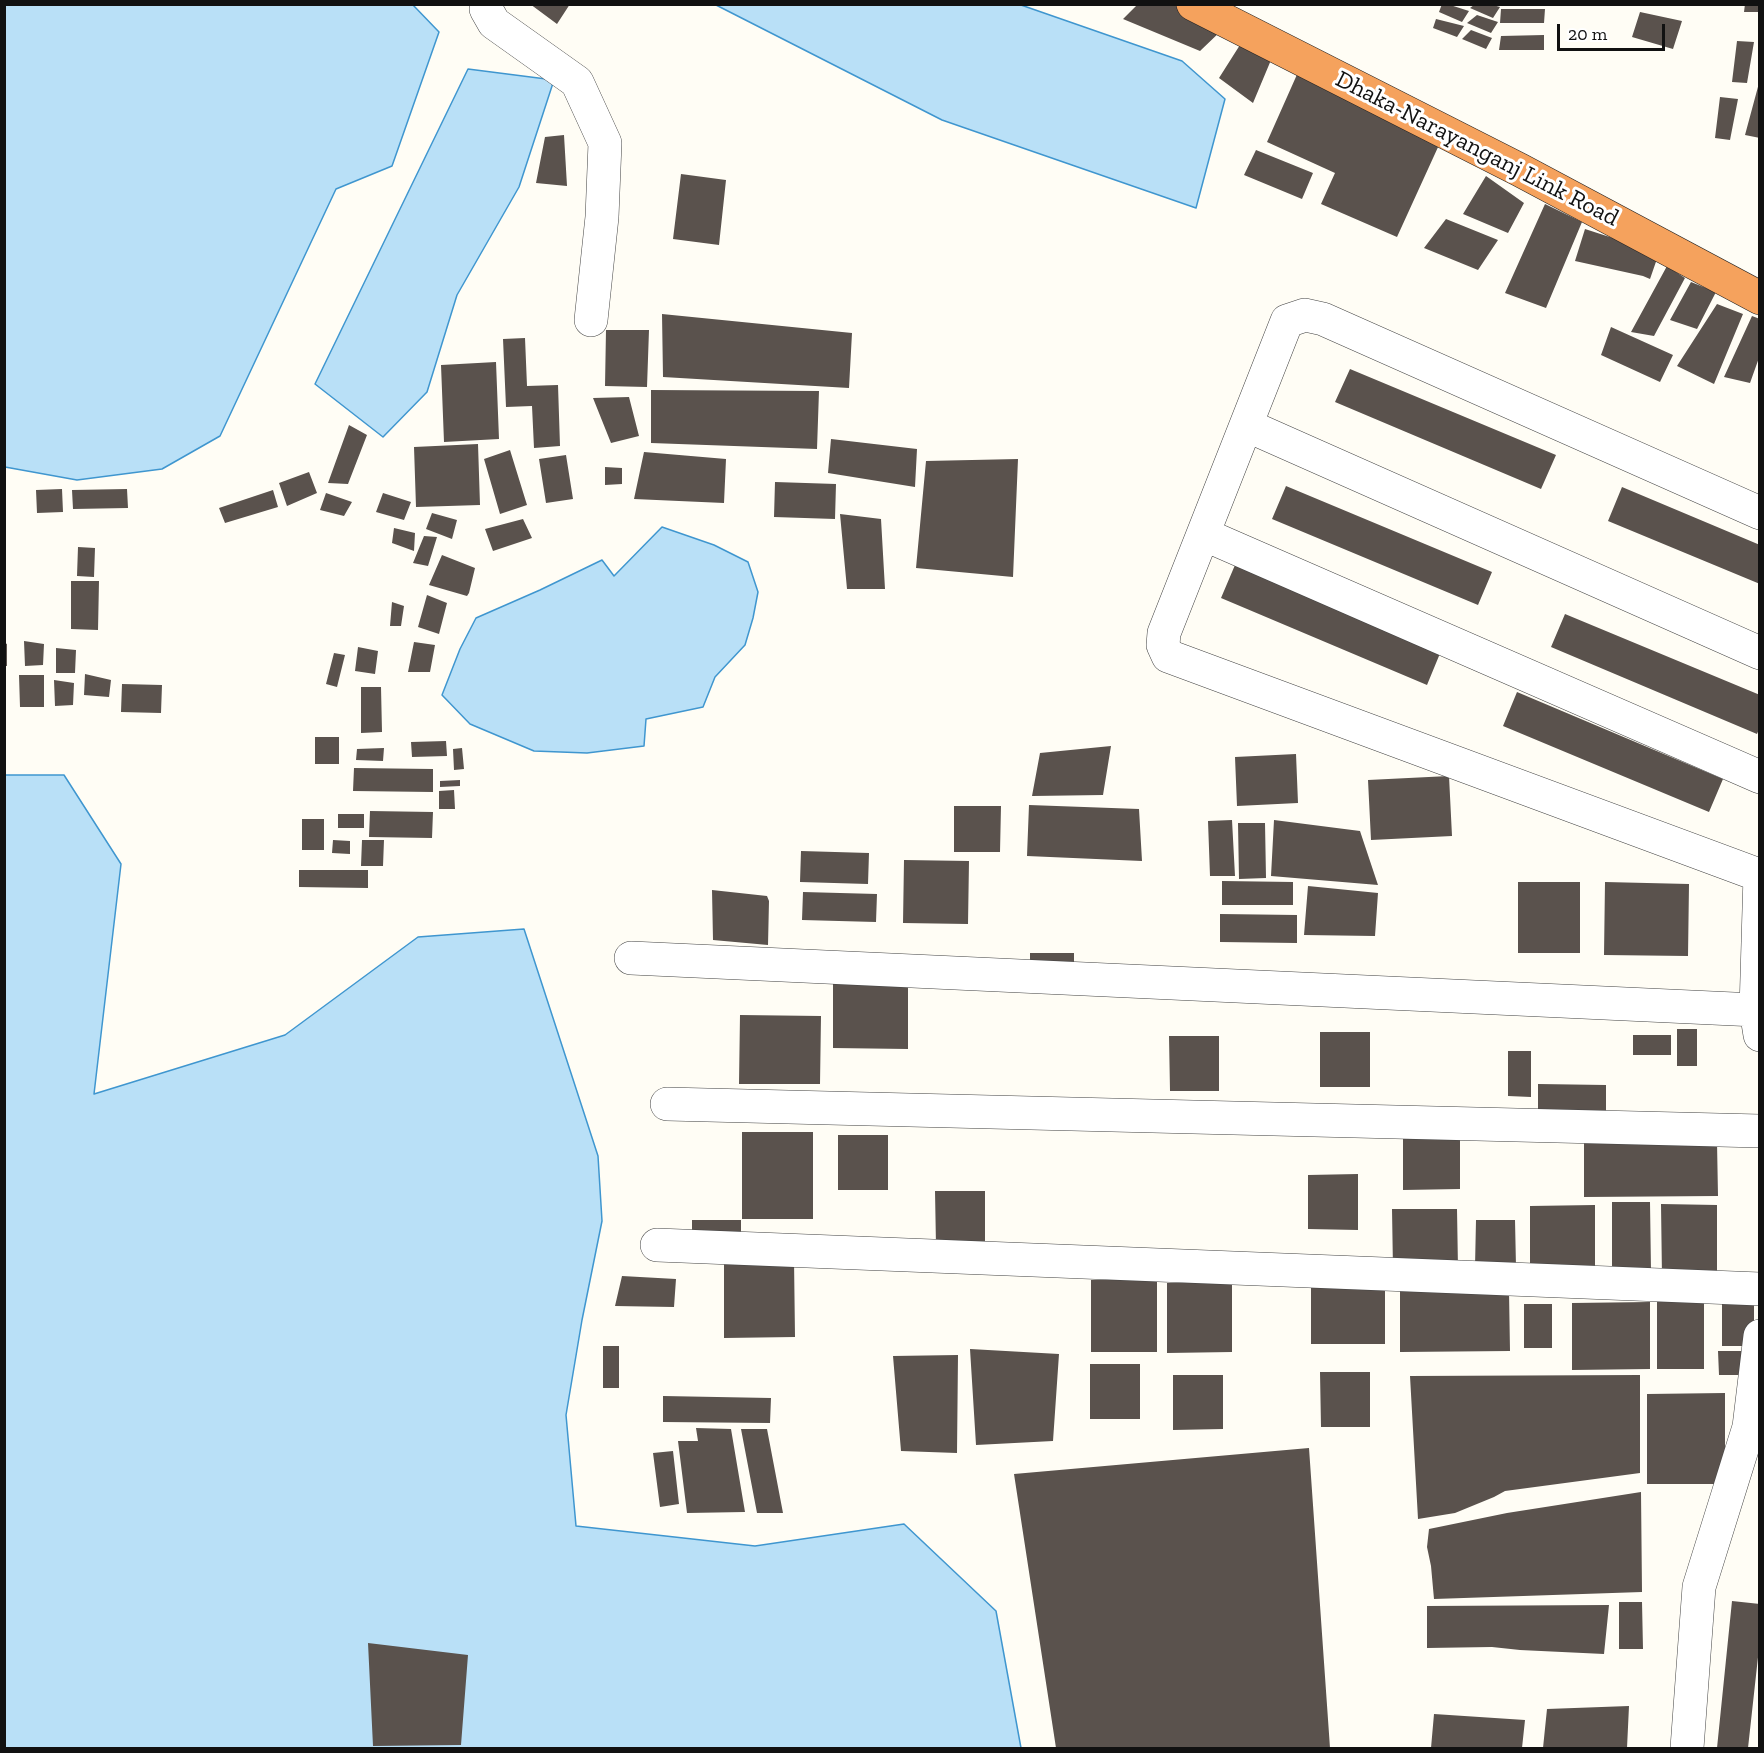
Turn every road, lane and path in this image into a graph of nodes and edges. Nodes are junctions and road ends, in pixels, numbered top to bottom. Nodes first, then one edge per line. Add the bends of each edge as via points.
1 (487, 4) edge
2 (1193, 4) edge
3 (1760, 298) edge
4 (591, 320) dead end
5 (1246, 425) junction
6 (1760, 513) edge
7 (1203, 534) junction
8 (1760, 653) edge
9 (1760, 777) edge
10 (1759, 875) edge
11 (631, 958) dead end
12 (1758, 1022) edge
13 (666, 1104) dead end
14 (1760, 1131) edge
15 (657, 1245) dead end
16 (1760, 1289) edge
17 (1760, 1336) edge
18 (1687, 1749) edge

1 - 4 street via 494,23 577,82 605,143
2 - 3 highway, Dhaka-Narayanganj Link Road via 1520,170
5 - 6 street via 1287,321 1305,315 1323,319
5 - 7 street
5 - 8 street
7 - 9 street
7 - 10 street via 1164,633 1163,645 1168,656
10 - 12 street
11 - 12 street
13 - 14 street
15 - 16 street
17 - 18 street via 1749,1427 1699,1587

